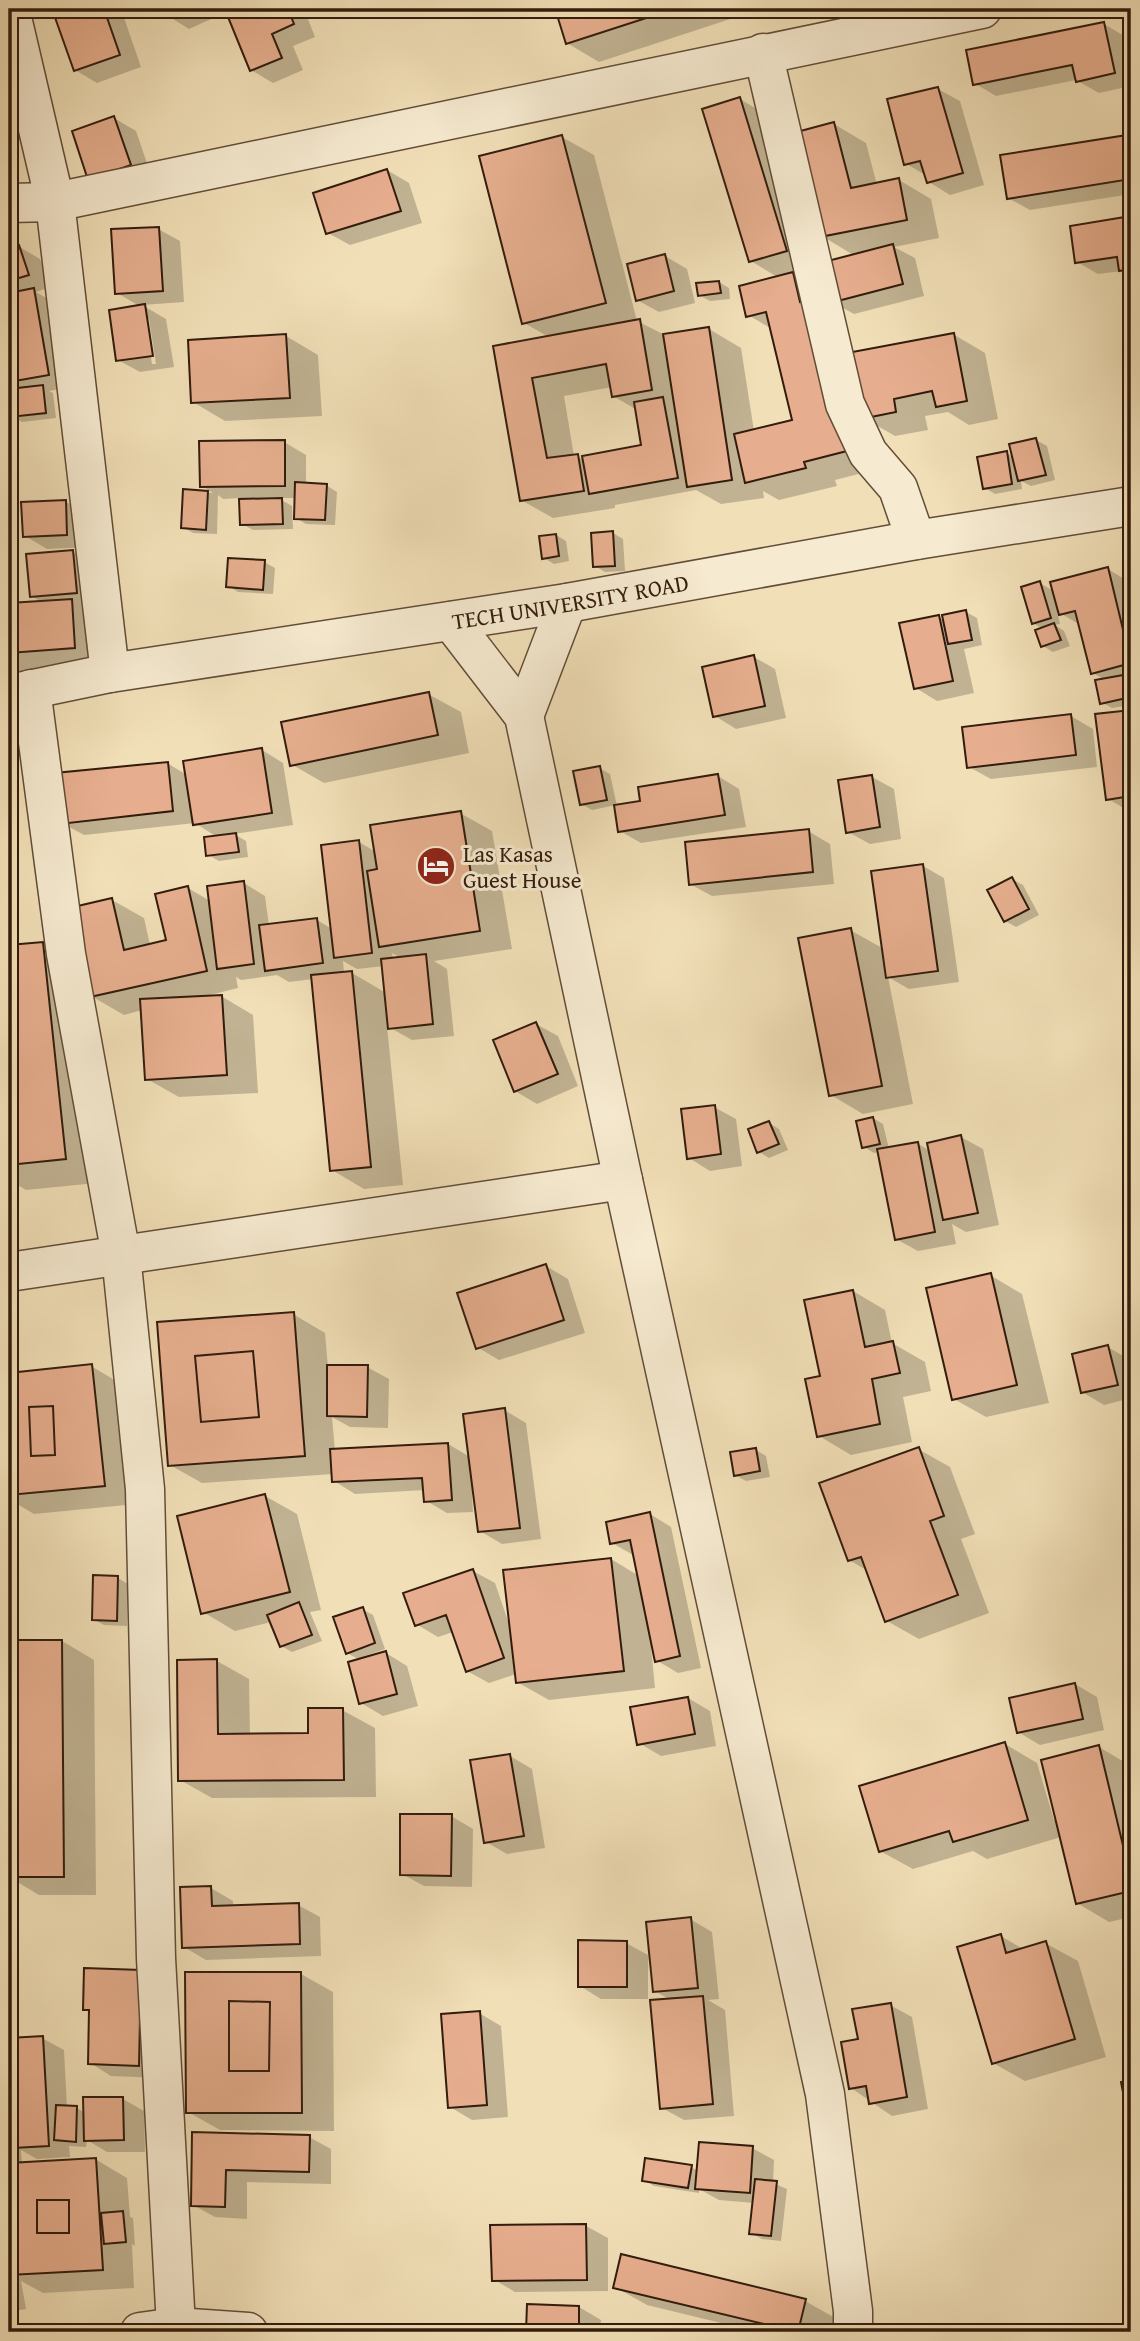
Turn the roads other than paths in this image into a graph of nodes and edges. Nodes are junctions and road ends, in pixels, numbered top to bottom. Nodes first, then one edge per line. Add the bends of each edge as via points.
1 (10, 9) edge
2 (982, 9) edge
3 (763, 53) junction
4 (55, 202) junction
5 (9, 204) edge
6 (1131, 506) edge
7 (916, 540) junction
8 (567, 603) junction
9 (451, 621) junction
10 (110, 673) junction
11 (20, 692) edge
12 (524, 716) junction
13 (623, 1180) junction
14 (121, 1255) junction
15 (9, 1272) edge
16 (158, 2330) edge
17 (248, 2332) edge
18 (853, 2332) edge

1 - 4 street
2 - 3 street
3 - 4 street
3 - 7 street via 845,404 868,453 898,488
4 - 5 street
4 - 10 street
6 - 7 street, TECH UNIVERSITY ROAD
7 - 8 street, TECH UNIVERSITY ROAD
8 - 9 street, TECH UNIVERSITY ROAD
8 - 12 street
9 - 10 street, TECH UNIVERSITY ROAD
9 - 12 street
10 - 11 street, TECH UNIVERSITY ROAD
11 - 14 street
12 - 13 street
13 - 14 street
13 - 18 street via 825,2094
14 - 15 street
14 - 16 street via 145,1489 156,1958
16 - 17 street

